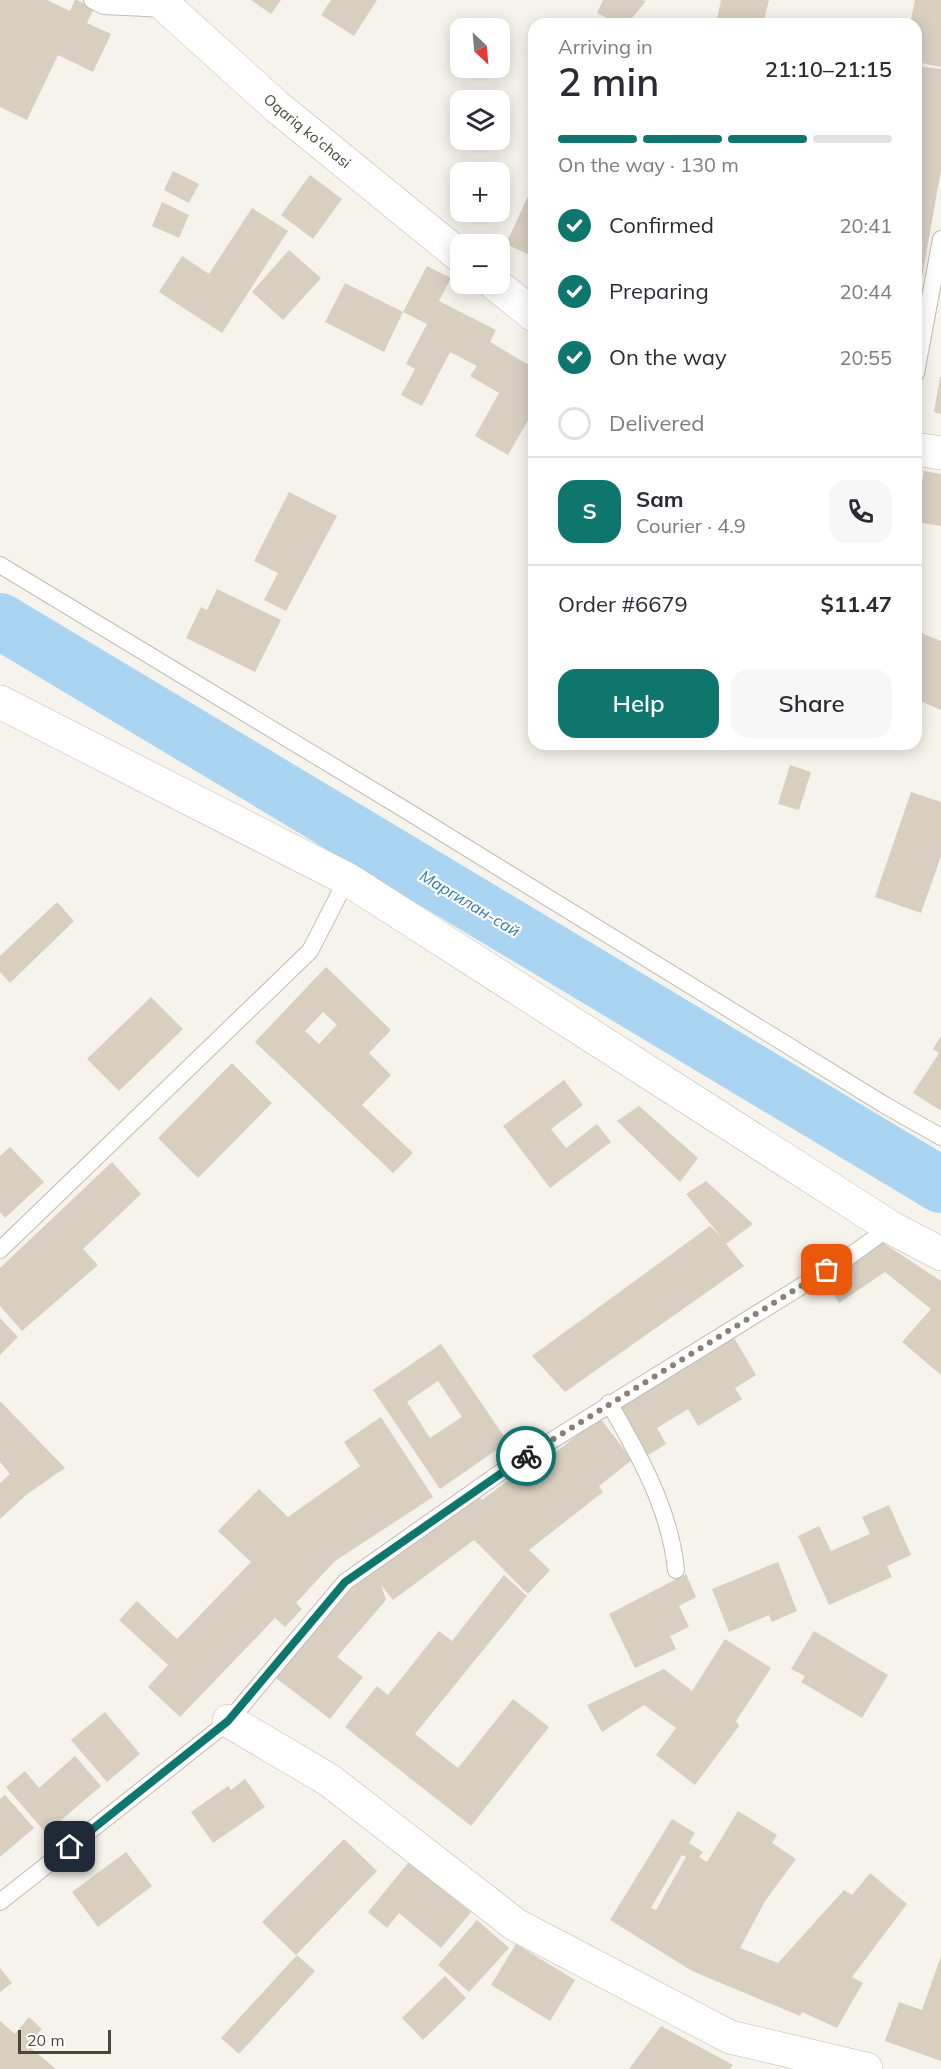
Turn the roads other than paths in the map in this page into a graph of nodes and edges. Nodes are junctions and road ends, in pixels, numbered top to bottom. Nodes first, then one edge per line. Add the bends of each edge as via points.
1 (92, 0) edge
2 (164, 5) edge
3 (941, 239) edge
4 (450, 248) edge
5 (508, 294) edge
6 (528, 310) edge
7 (922, 341) edge
8 (922, 450) edge
9 (941, 453) edge
10 (0, 565) edge
11 (0, 702) edge
12 (347, 879) junction
13 (941, 1137) edge
14 (890, 1227) junction
15 (0, 1250) edge
16 (941, 1254) edge
17 (609, 1403) junction
18 (676, 1569) dead end
19 (228, 1721) junction
20 (0, 1902) edge
21 (866, 2069) edge

1 - 2 lane via 104,6
2 - 4 street, Oqariq ko'chasi via 276,106
3 - 7 lane
5 - 6 street
8 - 9 street
10 - 13 lane
11 - 12 street
12 - 14 street
12 - 15 lane via 310,951
14 - 16 street
14 - 17 lane via 847,1258
17 - 18 lane via 644,1464 674,1547
17 - 19 lane via 504,1470 345,1582
19 - 20 lane
19 - 21 street via 329,1780 516,1925 730,2037

